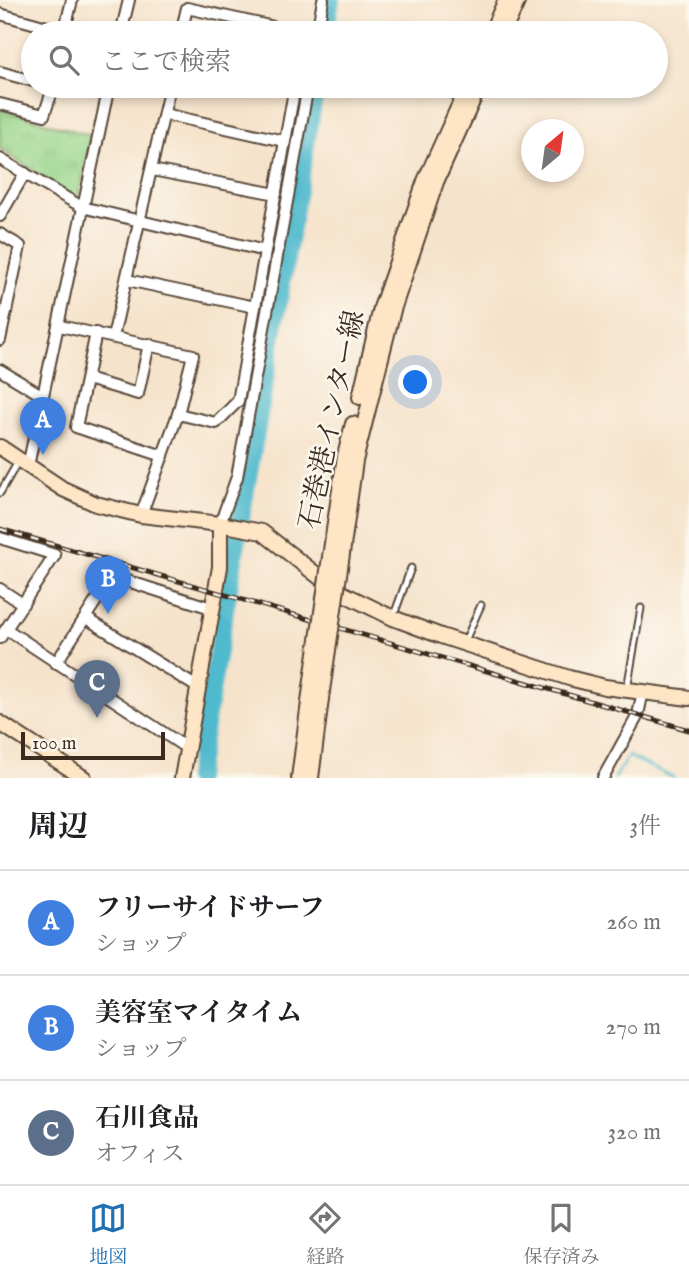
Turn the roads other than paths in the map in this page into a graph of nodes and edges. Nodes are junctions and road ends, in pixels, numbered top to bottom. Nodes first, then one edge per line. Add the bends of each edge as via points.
1 (72, 0) edge
2 (129, 0) edge
3 (323, 0) edge
4 (506, 0) edge
5 (517, 0) edge
6 (0, 14) edge
7 (24, 21) edge
8 (68, 21) edge
9 (124, 21) edge
10 (184, 21) edge
11 (246, 21) edge
12 (319, 21) edge
13 (496, 21) edge
14 (508, 21) edge
15 (0, 72) edge
16 (21, 78) edge
17 (49, 98) edge
18 (106, 98) edge
19 (167, 98) edge
20 (291, 98) edge
21 (306, 98) edge
22 (463, 98) edge
23 (474, 98) edge
24 (0, 104) edge
25 (164, 114) junction
26 (284, 141) junction
27 (0, 159) edge
28 (152, 170) junction
29 (25, 173) junction
30 (276, 194) junction
31 (82, 206) junction
32 (0, 216) edge
33 (141, 222) junction
34 (0, 234) edge
35 (265, 251) junction
36 (127, 280) junction
37 (255, 307) junction
38 (60, 326) junction
39 (96, 333) junction
40 (113, 337) junction
41 (0, 340) edge
42 (149, 344) junction
43 (0, 370) edge
44 (87, 379) junction
45 (43, 396) junction
46 (178, 414) junction
47 (0, 447) edge
48 (163, 456) junction
49 (23, 463) junction
50 (0, 493) edge
51 (141, 515) junction
52 (224, 524) junction
53 (0, 538) edge
54 (335, 559) junction
55 (411, 568) dead end
56 (0, 589) edge
57 (23, 604) junction
58 (481, 605) dead end
59 (211, 608) junction
60 (641, 608) dead end
61 (86, 618) junction
62 (393, 618) junction
63 (3, 634) edge
64 (464, 644) junction
65 (56, 663) junction
66 (197, 687) junction
67 (317, 689) junction
68 (627, 689) junction
69 (643, 691) junction
70 (689, 698) edge
71 (0, 723) edge
72 (187, 749) junction
73 (84, 778) edge
74 (182, 778) edge
75 (299, 778) edge
76 (310, 778) edge
77 (603, 778) edge

1 - 8 street
2 - 9 street
3 - 12 street
4 - 13 main road
5 - 14 main road
6 - 7 street
10 - 11 street via 187,8
15 - 16 street
17 - 24 street via 44,115
18 - 31 street
19 - 25 street
20 - 26 street
21 - 52 street via 237,477
22 - 54 main road, 石巻港インター線 via 425,181 381,308 345,456
23 - 54 main road, 石巻港インター線 via 436,182 393,310
25 - 26 street
25 - 28 street
26 - 30 street
27 - 29 street
28 - 30 street
28 - 33 street
29 - 31 street
29 - 32 street
30 - 35 street
31 - 33 street
31 - 38 street
33 - 35 street
33 - 36 street
34 - 41 street via 20,246
35 - 37 street
36 - 37 street
36 - 40 street
37 - 46 street via 238,401 216,423
38 - 39 street
38 - 45 street
39 - 40 street
39 - 44 street
40 - 42 street
42 - 44 street via 138,394
42 - 46 street via 193,355
43 - 45 street
44 - 48 street via 76,427
45 - 49 street
46 - 48 street
47 - 49 main road
48 - 51 street
49 - 50 lane
49 - 51 main road via 96,504
51 - 52 main road
52 - 59 main road
52 - 62 main road via 262,532 336,590
53 - 57 street via 55,555
54 - 67 main road, 石巻港インター線, bridge
55 - 62 lane
56 - 57 street
57 - 63 street
58 - 64 lane
59 - 61 street via 112,576
59 - 66 main road
60 - 68 lane
61 - 65 street
61 - 66 street
62 - 64 main road
63 - 65 street
64 - 68 main road via 569,678
65 - 72 street
66 - 72 main road
67 - 75 main road, 石巻港インター線
67 - 76 main road, 石巻港インター線
68 - 69 main road
69 - 70 main road
69 - 77 street via 638,715
71 - 73 main road
72 - 74 main road

